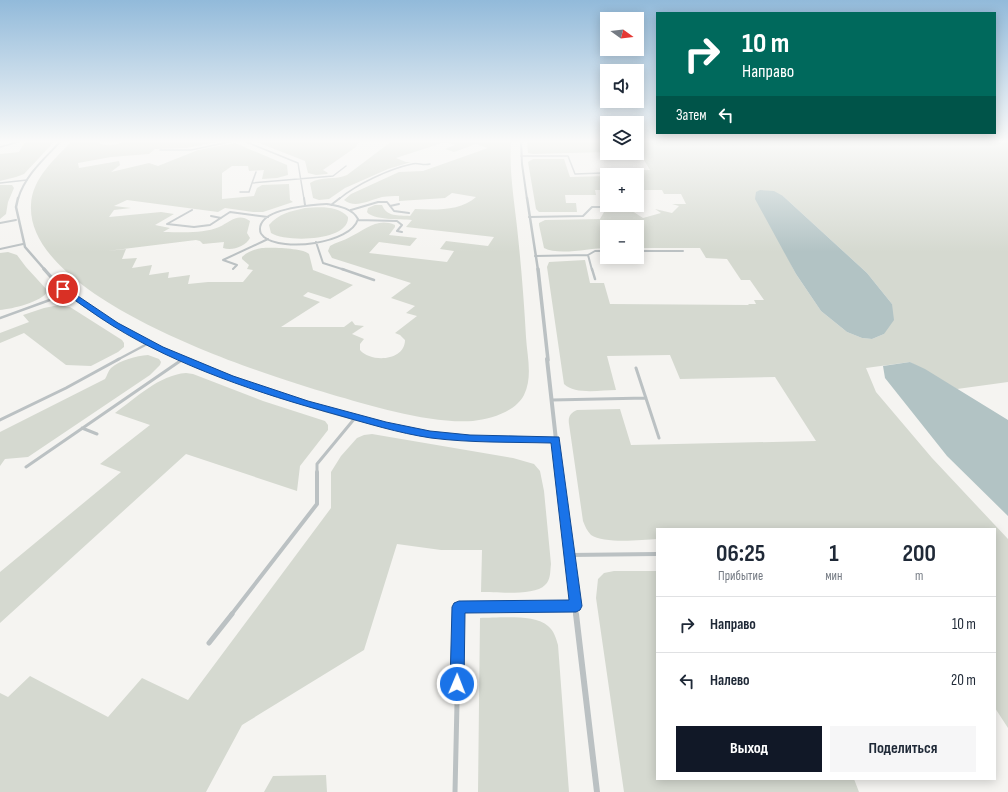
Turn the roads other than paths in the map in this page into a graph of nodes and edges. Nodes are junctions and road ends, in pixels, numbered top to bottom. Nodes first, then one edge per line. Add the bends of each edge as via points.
1 (254, 178) edge
2 (312, 178) edge
3 (375, 178) edge
4 (524, 178) edge
5 (301, 179) junction
6 (27, 180) joint
7 (0, 183) edge
8 (252, 183) junction
9 (240, 192) dead end
10 (591, 203) dead end
11 (330, 204) junction
12 (399, 204) dead end
13 (305, 205) junction
14 (390, 206) junction
15 (592, 207) junction
16 (600, 207) edge
17 (192, 210) dead end
18 (351, 210) junction
19 (409, 213) dead end
20 (211, 216) dead end
21 (269, 217) junction
22 (529, 217) junction
23 (221, 218) junction
24 (16, 220) junction
25 (358, 220) junction
26 (0, 223) edge
27 (402, 232) dead end
28 (268, 239) junction
29 (316, 242) junction
30 (24, 244) junction
31 (0, 249) edge
32 (600, 251) edge
33 (644, 252) edge
34 (683, 252) dead end
35 (588, 255) junction
36 (535, 256) junction
37 (234, 269) dead end
38 (595, 279) dead end
39 (374, 280) dead end
40 (69, 293) junction
41 (0, 318) edge
42 (149, 343) junction
43 (184, 359) junction
44 (636, 368) dead end
45 (646, 398) junction
46 (552, 400) junction
47 (354, 418) junction
48 (0, 420) edge
49 (82, 428) junction
50 (97, 434) dead end
51 (659, 438) dead end
52 (556, 440) junction
53 (26, 467) dead end
54 (656, 554) edge
55 (569, 555) junction
56 (576, 606) junction
57 (209, 643) dead end
58 (455, 792) edge
59 (597, 792) edge

1 - 8 lane
2 - 5 lane
3 - 11 lane via 351,189
4 - 22 street
5 - 8 lane
5 - 13 lane
6 - 7 lane
6 - 24 street via 17,200
8 - 9 lane via 248,192
10 - 15 lane
11 - 13 lane
11 - 18 lane
12 - 14 lane
13 - 21 lane
14 - 18 lane via 387,202 378,202
14 - 19 lane via 394,211
15 - 16 lane
15 - 22 lane via 583,216
17 - 23 lane via 167,224 194,228 210,225
18 - 25 lane via 357,215
20 - 23 lane
21 - 23 lane via 230,212
21 - 28 lane via 260,225 259,230
22 - 36 street
24 - 26 lane
24 - 30 street
25 - 27 lane via 397,221 402,225 397,231
25 - 29 lane via 355,226 340,236
28 - 29 lane via 289,244
28 - 37 lane via 223,260 237,265
29 - 39 lane via 323,263
30 - 31 lane
30 - 40 street via 37,264
32 - 35 lane
33 - 34 lane
35 - 36 lane
35 - 38 lane
36 - 46 street
40 - 41 lane
40 - 42 street
42 - 43 street
42 - 48 lane
43 - 47 street via 272,393
43 - 49 lane
44 - 45 lane
45 - 46 lane
45 - 51 lane
46 - 52 street
47 - 52 street via 430,434 470,438
47 - 57 lane via 316,464 318,504
49 - 50 lane
49 - 53 lane
52 - 55 street
54 - 55 lane
55 - 56 street
56 - 58 lane via 459,607
56 - 59 street

